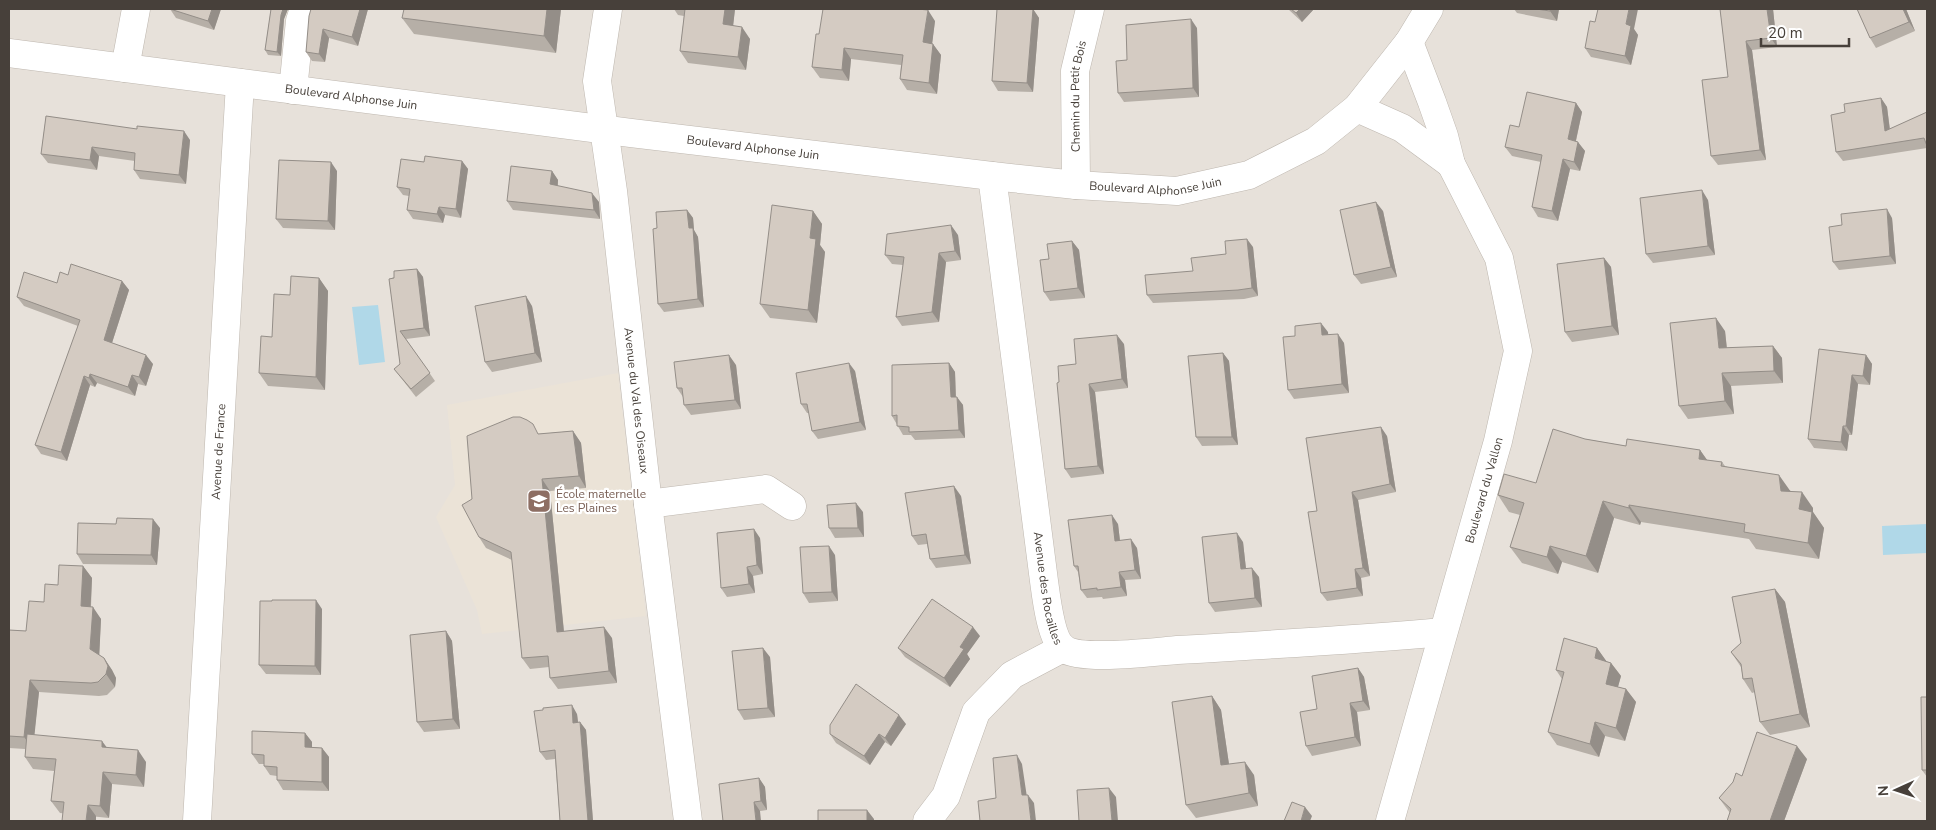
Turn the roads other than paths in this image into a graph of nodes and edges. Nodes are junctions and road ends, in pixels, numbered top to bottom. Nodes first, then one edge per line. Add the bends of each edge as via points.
1 (136, 9) edge
2 (304, 9) edge
3 (608, 9) edge
4 (1090, 9) edge
5 (1430, 9) edge
6 (1409, 42) junction
7 (9, 53) edge
8 (125, 68) junction
9 (240, 83) junction
10 (292, 90) junction
11 (1357, 108) junction
12 (604, 130) junction
13 (1451, 164) junction
14 (992, 176) junction
15 (1076, 185) junction
16 (648, 504) junction
17 (792, 506) dead end
18 (1444, 632) junction
19 (1063, 648) junction
20 (197, 821) edge
21 (688, 821) edge
22 (927, 821) edge
23 (1390, 821) edge

1 - 8 street
2 - 10 street
3 - 12 street, Avenue du Val des Oiseaux via 597,81
4 - 15 street, Chemin du Petit Bois via 1075,71
5 - 6 street, Boulevard Alphonse Juin
6 - 11 street, Boulevard Alphonse Juin
6 - 13 street, Boulevard du Vallon
7 - 8 street, Boulevard Alphonse Juin
8 - 9 street, Boulevard Alphonse Juin
9 - 10 street, Boulevard Alphonse Juin
9 - 20 street, Avenue de France
10 - 12 street, Boulevard Alphonse Juin
11 - 13 street, Boulevard du Vallon via 1402,128
11 - 15 street, Boulevard Alphonse Juin via 1316,141 1249,175 1177,191
12 - 14 street, Boulevard Alphonse Juin
12 - 16 street, Avenue du Val des Oiseaux
13 - 18 street, Boulevard du Vallon via 1499,258 1518,350 1498,441
14 - 15 street, Boulevard Alphonse Juin
14 - 19 street, Avenue des Rocailles via 1044,581 1052,630
16 - 17 street via 766,489
16 - 21 street, Avenue du Val des Oiseaux
18 - 19 street, Avenue des Rocailles via 1330,642 1079,655
18 - 23 street, Boulevard du Vallon
19 - 22 street via 1012,676 976,712 946,796

